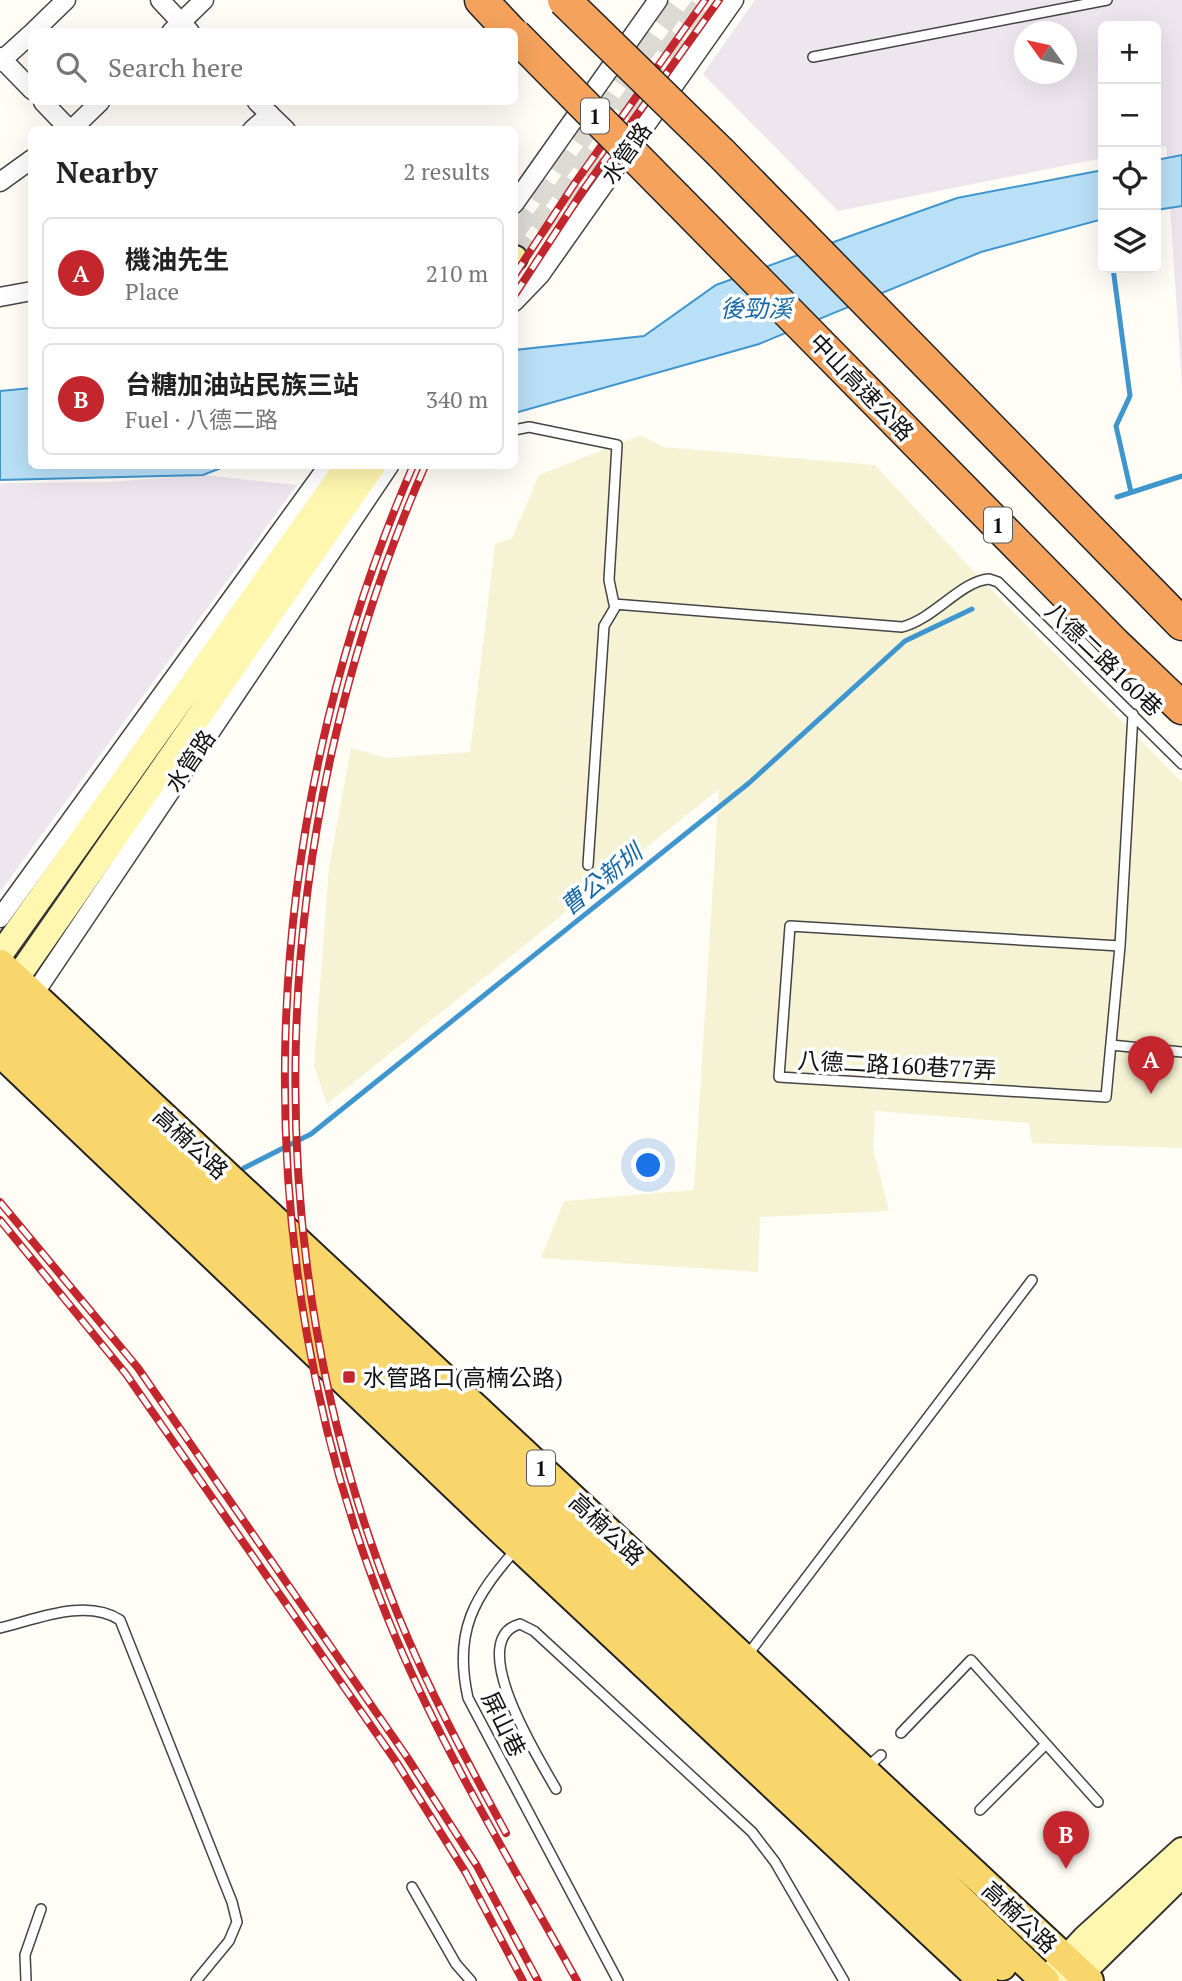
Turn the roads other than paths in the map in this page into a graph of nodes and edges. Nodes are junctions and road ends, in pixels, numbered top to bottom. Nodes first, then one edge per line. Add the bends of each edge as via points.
1 (66, 0) edge
2 (160, 0) edge
3 (204, 0) edge
4 (481, 0) edge
5 (564, 0) edge
6 (658, 0) edge
7 (734, 0) edge
8 (1107, 0) edge
9 (36, 28) edge
10 (181, 28) edge
11 (508, 28) edge
12 (28, 36) edge
13 (518, 38) edge
14 (813, 57) dead end
15 (1, 60) edge
16 (28, 86) edge
17 (46, 105) edge
18 (97, 105) edge
19 (264, 108) edge
20 (67, 126) edge
21 (75, 126) edge
22 (254, 126) edge
23 (282, 126) edge
24 (28, 162) edge
25 (0, 182) edge
26 (518, 198) edge
27 (28, 293) edge
28 (0, 297) edge
29 (518, 298) edge
30 (518, 429) edge
31 (356, 471) edge
32 (617, 604) junction
33 (1182, 624) edge
34 (1182, 708) edge
35 (1133, 714) junction
36 (1182, 764) edge
37 (588, 864) dead end
38 (0, 918) edge
39 (1120, 946) junction
40 (0, 955) edge
41 (8, 1007) edge
42 (1111, 1045) junction
43 (1182, 1052) edge
44 (1032, 1280) dead end
45 (542, 1520) junction
46 (0, 1628) edge
47 (738, 1668) junction
48 (901, 1733) dead end
49 (1046, 1744) junction
50 (555, 1788) dead end
51 (1098, 1802) dead end
52 (980, 1811) dead end
53 (1182, 1850) edge
54 (1182, 1875) edge
55 (412, 1888) dead end
56 (41, 1909) dead end
57 (1077, 1973) edge
58 (26, 1981) edge
59 (196, 1981) edge
60 (471, 1981) edge
61 (618, 1981) edge
62 (844, 1981) edge
63 (983, 1981) edge
64 (1017, 1981) edge
65 (1045, 1981) edge

1 - 9 street
2 - 10 street
3 - 10 street
4 - 11 highway, 中山高速公路 / 1
5 - 33 highway, bridge via 721,153
6 - 26 street
7 - 29 street, 水管路 via 540,275
8 - 14 lane
12 - 15 street
13 - 34 highway, 中山高速公路 / 1, bridge
15 - 16 street
17 - 20 street
18 - 21 street
19 - 22 street
19 - 23 street
24 - 25 street
27 - 28 street
30 - 32 lane via 529,427 617,445 609,579
31 - 38 street
31 - 40 street, 水管路
31 - 41 street, 水管路
32 - 35 lane, 八德二路160巷 via 902,627 918,624 989,579 998,582
32 - 37 lane via 604,626
35 - 36 lane, 八德二路160巷
35 - 39 lane, 八德二路160巷77弄
39 - 42 lane, 八德二路160巷77弄
39 - 42 lane, 八德二路160巷77弄 via 790,926 779,1077 1106,1097
41 - 45 main road, 高楠公路 / 1
41 - 45 main road, 高楠公路 / 1
42 - 43 lane
44 - 47 lane
45 - 47 main road, 高楠公路 / 1
45 - 61 lane, 屏山巷 via 485,1587 469,1620 461,1660 468,1698
45 - 63 main road, 高楠公路 / 1
45 - 64 main road, 高楠公路 / 1
46 - 59 lane via 88,1610 107,1611 120,1620 237,1922 229,1941
47 - 57 main road, 高楠公路 / 1 via 873,1763
47 - 65 main road, 高楠公路 / 1
48 - 49 lane via 971,1660
49 - 51 lane
49 - 52 lane
50 - 62 lane via 504,1686 501,1648 509,1630 520,1624 534,1631 752,1832 775,1862
53 - 57 street
54 - 57 street
55 - 60 lane via 456,1964
56 - 58 lane via 25,1955
57 - 65 street

